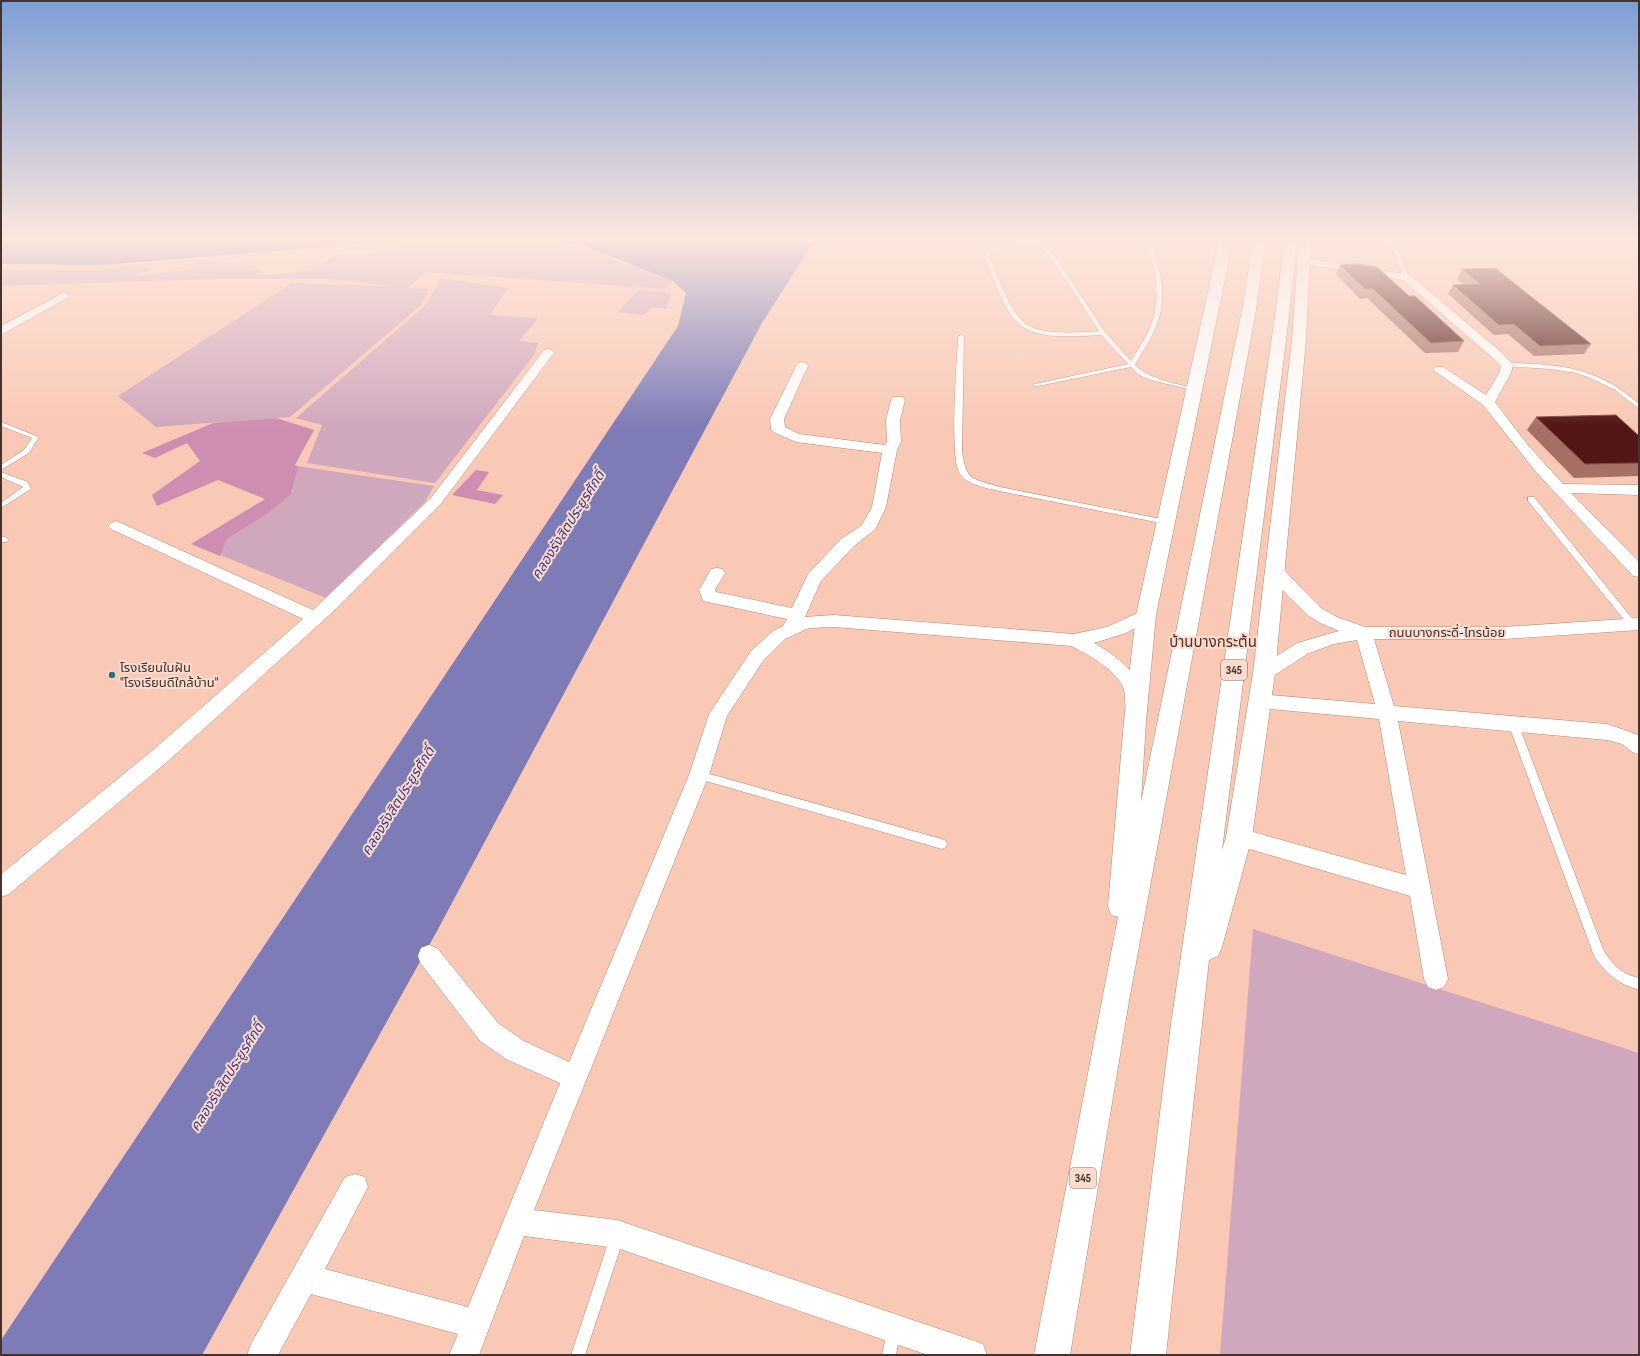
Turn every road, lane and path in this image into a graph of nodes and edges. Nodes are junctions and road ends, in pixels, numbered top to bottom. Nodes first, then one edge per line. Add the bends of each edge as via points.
1 (55, 300) edge
2 (1006, 300) edge
3 (1082, 300) edge
4 (1158, 300) edge
5 (1212, 300) edge
6 (1250, 300) edge
7 (1284, 300) edge
8 (1302, 300) edge
9 (1432, 300) edge
10 (1, 331) edge
11 (1103, 333) junction
12 (961, 337) dead end
13 (548, 353) dead end
14 (1132, 365) junction
15 (1506, 365) junction
16 (802, 366) dead end
17 (1439, 370) dead end
18 (1035, 386) dead end
19 (1194, 390) junction
20 (898, 400) dead end
21 (1488, 402) junction
22 (1639, 407) edge
23 (1, 424) edge
24 (890, 450) junction
25 (1, 468) edge
26 (1, 474) edge
27 (1560, 488) junction
28 (1639, 490) edge
29 (1531, 499) dead end
30 (1, 506) edge
31 (1166, 522) junction
32 (116, 526) dead end
33 (1275, 571) junction
34 (1639, 572) edge
35 (717, 573) dead end
36 (1146, 615) junction
37 (315, 618) junction
38 (792, 623) junction
39 (1637, 628) edge
40 (1364, 633) junction
41 (1074, 640) junction
42 (1264, 673) junction
43 (1259, 701) junction
44 (1387, 712) junction
45 (1135, 721) junction
46 (1514, 723) junction
47 (1639, 747) edge
48 (699, 775) junction
49 (1239, 837) junction
50 (942, 844) dead end
51 (1, 887) edge
52 (1420, 889) junction
53 (429, 956) dead end
54 (1436, 978) dead end
55 (1639, 984) edge
56 (1114, 1001) junction
57 (1186, 1024) junction
58 (576, 1077) junction
59 (355, 1187) dead end
60 (516, 1221) junction
61 (617, 1234) junction
62 (305, 1278) junction
63 (476, 1324) junction
64 (891, 1342) edge
65 (262, 1355) edge
66 (464, 1355) edge
67 (578, 1355) edge
68 (972, 1355) edge
69 (1052, 1355) edge
70 (1148, 1355) edge

1 - 10 street
2 - 11 lane via 1024,325 1040,331 1070,334
3 - 11 lane
4 - 14 lane via 1157,317
5 - 19 main road
6 - 56 main road, 345
7 - 57 main road, 345
8 - 33 main road
9 - 15 street
11 - 14 lane
12 - 31 lane via 958,402 960,460 961,471 967,477 977,483 999,489
13 - 37 street via 435,502
14 - 18 lane
14 - 19 lane via 1141,374 1153,380
15 - 21 street via 1505,373
15 - 22 lane via 1558,367 1594,376 1618,389
16 - 24 street via 777,419 778,429 796,438
17 - 21 street
19 - 31 main road
20 - 24 street via 893,420 894,442
21 - 27 street via 1505,426
23 - 25 lane via 36,437 27,451
24 - 38 street via 880,507 868,528 847,543 814,578
26 - 30 lane via 27,487
27 - 28 street
27 - 34 street
29 - 39 lane
31 - 36 main road
32 - 37 street
33 - 40 street via 1316,612 1336,623
33 - 42 main road
35 - 38 street via 707,590 709,597 734,601
36 - 41 street via 1126,628 1106,635
36 - 45 main road
37 - 51 street via 160,756
38 - 41 street via 834,621
38 - 48 street via 757,656 718,714
39 - 40 street, ถนนบางกระดี่-ไทรน้อย via 1504,633
40 - 42 street, ถนนบางกระดี่-ไทรน้อย via 1333,638 1303,648
40 - 44 street
41 - 45 street via 1098,651 1117,667 1133,688
42 - 43 main road
43 - 44 street
43 - 49 main road
44 - 46 street
44 - 52 street
45 - 56 main road
46 - 47 street via 1606,732 1629,739
46 - 55 lane via 1598,952 1609,970 1625,981
48 - 50 lane
48 - 58 street
49 - 52 street
49 - 57 main road
52 - 54 street
53 - 58 street via 489,1032 515,1050
56 - 69 main road, 345
57 - 70 main road, 345
58 - 60 street
59 - 62 street
60 - 61 street
60 - 63 street
61 - 64 street
61 - 67 lane
62 - 63 street
62 - 65 street
63 - 66 street
64 - 68 street

